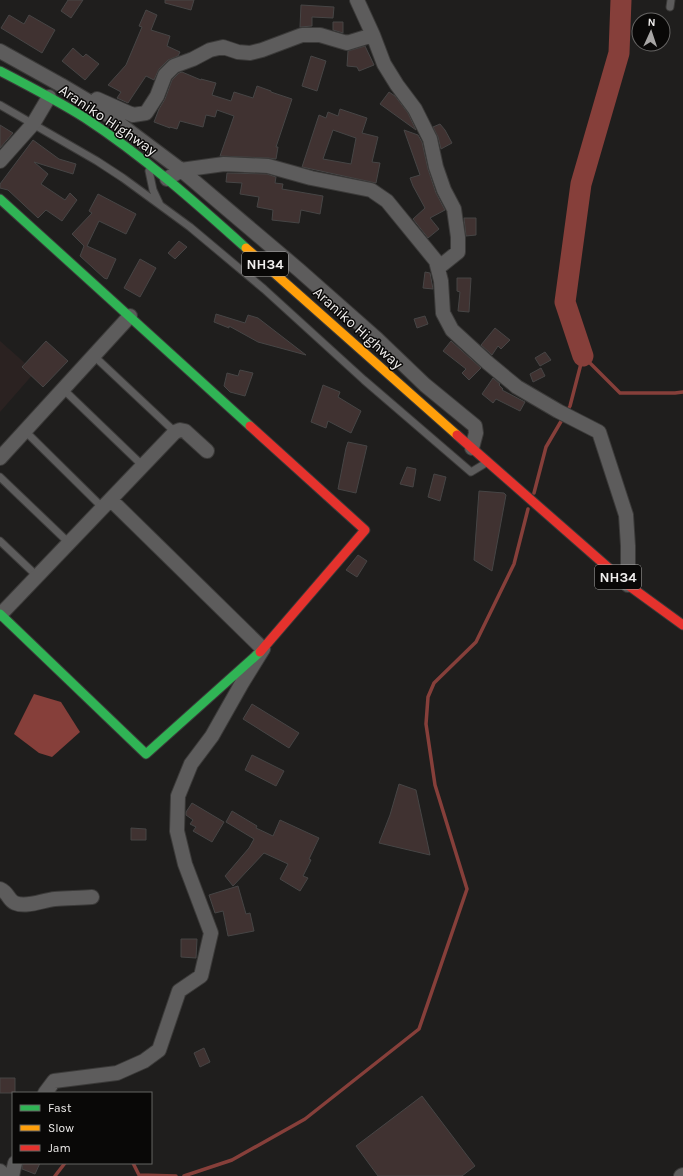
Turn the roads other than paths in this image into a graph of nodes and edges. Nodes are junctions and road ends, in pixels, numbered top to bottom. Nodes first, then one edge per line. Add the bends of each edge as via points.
1 (357, 0) edge
2 (372, 35) junction
3 (2, 58) edge
4 (0, 71) edge
5 (62, 85) junction
6 (50, 97) junction
7 (0, 105) edge
8 (33, 124) junction
9 (0, 161) edge
10 (147, 162) junction
11 (181, 170) junction
12 (167, 179) junction
13 (0, 199) edge
14 (160, 205) junction
15 (246, 249) junction
16 (438, 268) junction
17 (296, 280) junction
18 (270, 282) junction
19 (130, 316) junction
20 (316, 323) junction
21 (346, 350) junction
22 (94, 356) junction
23 (371, 372) junction
24 (63, 389) junction
25 (25, 431) junction
26 (175, 432) junction
27 (448, 439) junction
28 (472, 448) junction
29 (207, 451) dead end
30 (0, 458) edge
31 (488, 462) junction
32 (142, 466) junction
33 (0, 477) edge
34 (107, 504) junction
35 (0, 542) edge
36 (69, 543) junction
37 (37, 576) junction
38 (628, 585) junction
39 (0, 614) edge
40 (683, 624) edge
41 (263, 649) junction
42 (0, 889) edge
43 (92, 897) dead end
44 (46, 1092) edge
45 (15, 1164) edge
46 (0, 1171) edge
47 (5, 1176) edge
48 (12, 1176) edge

1 - 2 street
2 - 5 street via 347,43 320,35 302,35 250,53 223,47 210,50 174,66 165,75 157,96 146,113 132,115
2 - 16 street via 384,64 415,109 430,139 436,167 454,209 458,252
3 - 5 street
4 - 6 main road, Araniko Highway / NH34
5 - 11 street via 93,104
6 - 8 street
6 - 10 main road, Araniko Highway / NH34 via 85,118
7 - 8 lane
8 - 9 street
8 - 14 lane via 97,162
10 - 12 main road, Araniko Highway / NH34
10 - 14 lane via 153,190
11 - 12 street
11 - 15 street
11 - 16 street via 224,164 268,166 371,190 387,201 436,261
12 - 15 main road, Araniko Highway / NH34
13 - 19 main road
14 - 15 lane via 190,227
15 - 17 street
15 - 18 main road, Araniko Highway / NH34
15 - 18 lane
16 - 38 street via 443,313 452,330 517,387 599,432 626,515
17 - 18 main road, Araniko Highway / NH34
17 - 20 main road, Araniko Highway / NH34
17 - 28 street via 377,339 425,385 475,426
18 - 20 lane
19 - 22 street
19 - 41 main road via 365,530
20 - 21 main road, Araniko Highway / NH34
20 - 21 lane
21 - 23 main road, Araniko Highway / NH34
21 - 23 lane
22 - 24 street
22 - 26 lane
23 - 27 main road, Araniko Highway / NH34
23 - 27 lane
24 - 25 street
24 - 32 lane
25 - 30 street
25 - 34 lane
26 - 29 street via 185,431
26 - 32 street
27 - 28 main road, Araniko Highway / NH34
27 - 31 lane via 471,472
28 - 31 main road, Araniko Highway / NH34
31 - 38 main road, Araniko Highway / NH34
32 - 34 street
33 - 36 lane
34 - 36 street
34 - 41 street
35 - 37 lane
36 - 37 street
37 - 39 street
38 - 40 main road, Araniko Highway / NH34
39 - 41 main road via 146,754
41 - 44 street via 212,736 191,764 178,796 177,831 185,864 211,933 201,976 178,991 159,1050 117,1073 54,1081
42 - 43 street via 15,903 22,904
45 - 48 street
46 - 47 street

